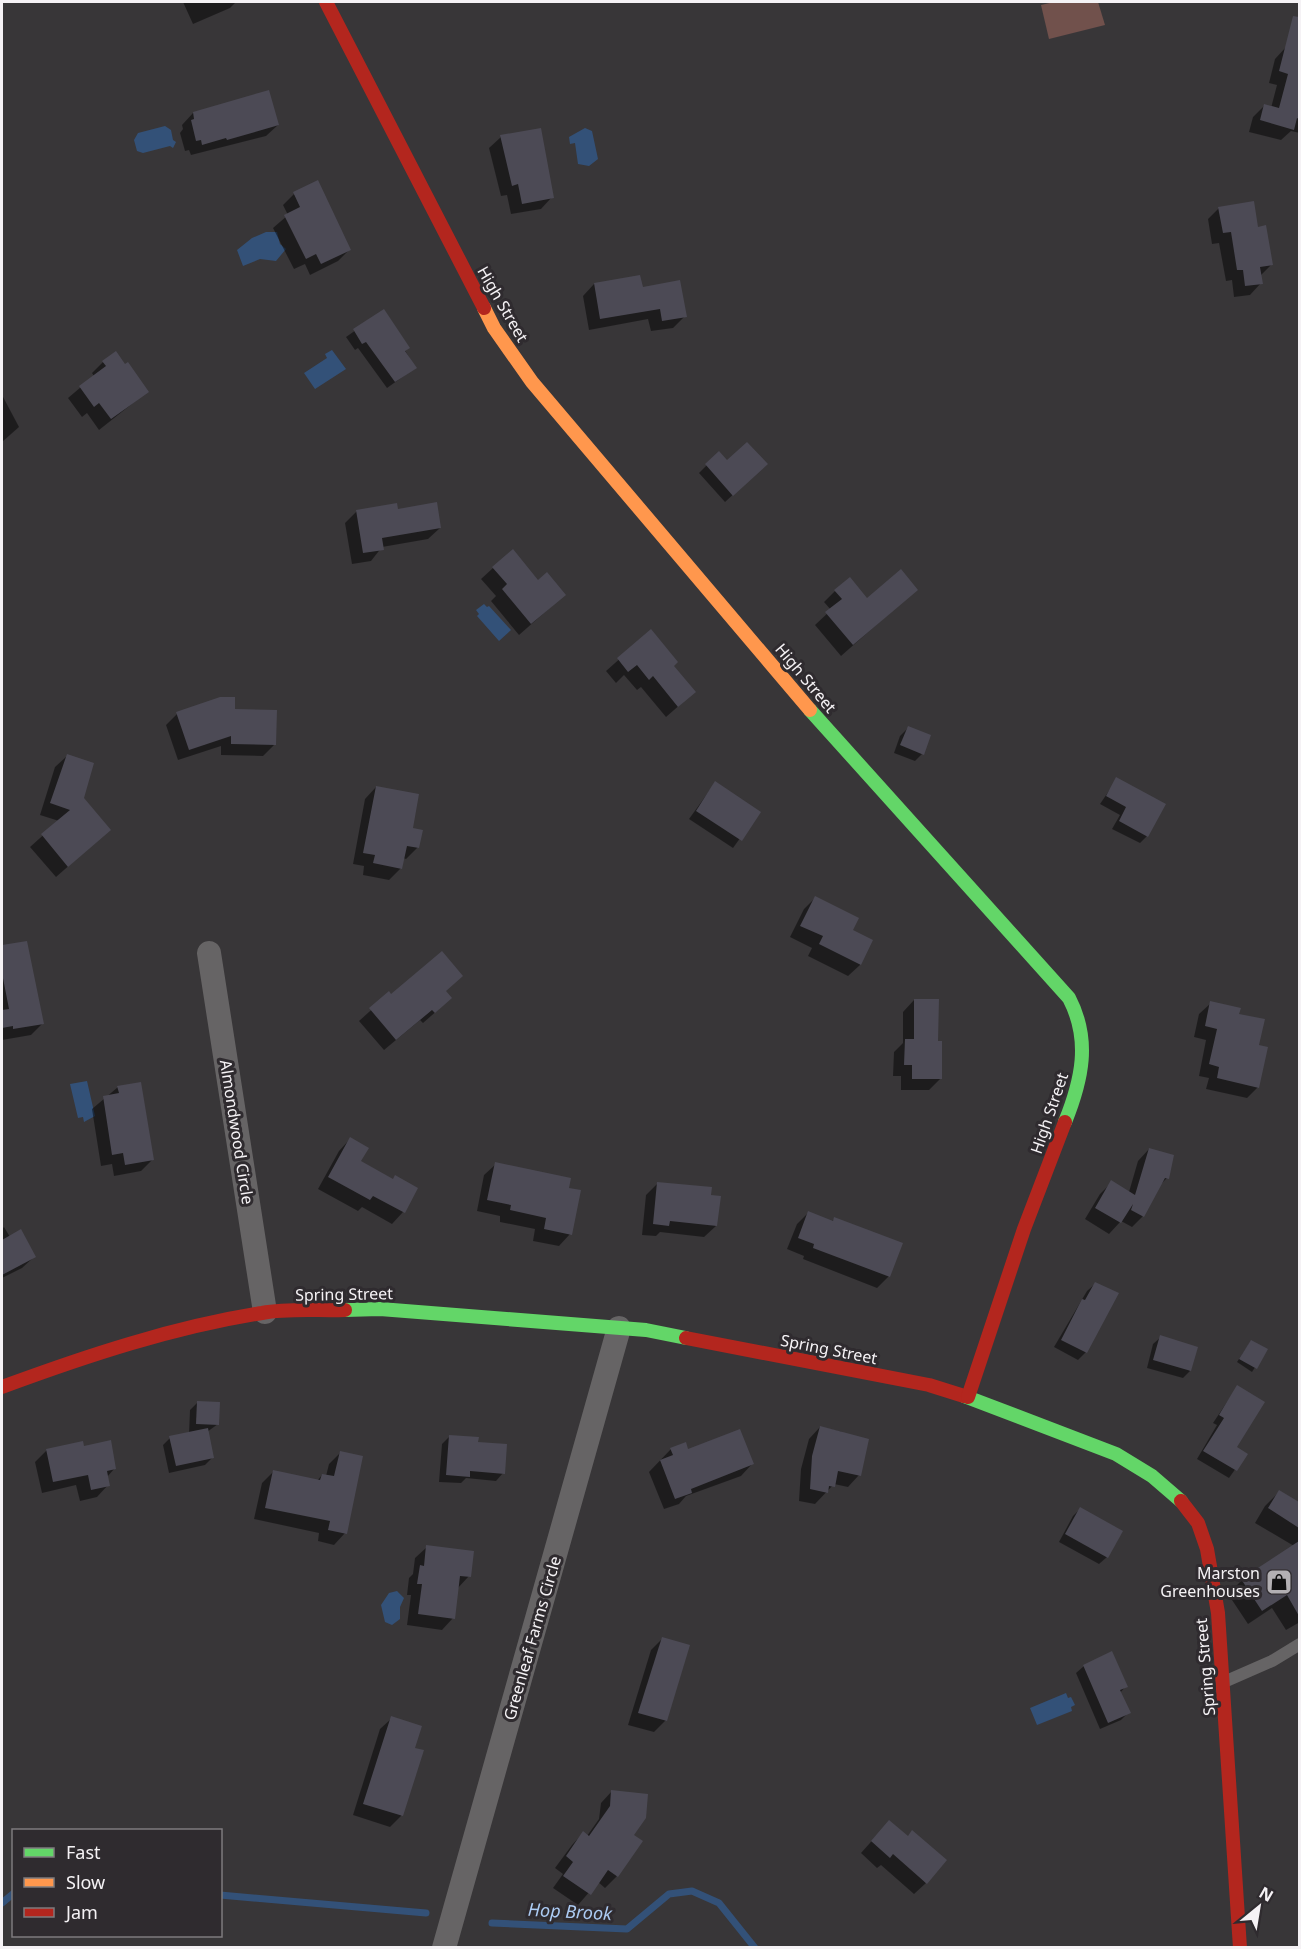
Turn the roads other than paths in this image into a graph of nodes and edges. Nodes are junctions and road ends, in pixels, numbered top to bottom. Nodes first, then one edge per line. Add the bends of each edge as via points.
1 (326, 2) edge
2 (209, 953) dead end
3 (265, 1312) junction
4 (619, 1328) junction
5 (2, 1387) edge
6 (968, 1397) junction
7 (1299, 1644) edge
8 (1223, 1683) junction
9 (444, 1947) edge
10 (1240, 1947) edge

1 - 6 street, High Street via 494,328 532,382 856,764 1069,998 1078,1015 1084,1052 1077,1092 1024,1229
2 - 3 street, Almondwood Circle
3 - 4 street, Spring Street via 380,1309
3 - 5 street, Spring Street via 88,1355
4 - 6 street, Spring Street via 847,1369
4 - 9 street, Greenleaf Farms Circle
6 - 8 street, Spring Street via 1116,1454 1161,1483 1187,1506 1207,1549 1218,1613
7 - 8 lane
8 - 10 street, Spring Street

